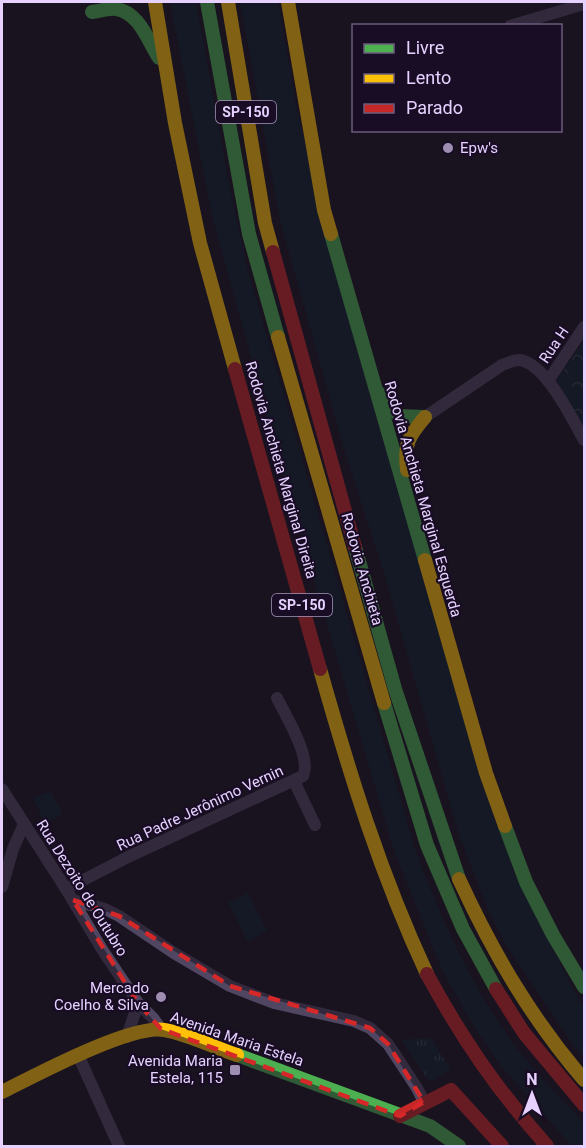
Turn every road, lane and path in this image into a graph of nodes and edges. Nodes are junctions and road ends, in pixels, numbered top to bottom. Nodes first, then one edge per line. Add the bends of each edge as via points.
1 (155, 2) edge
2 (207, 2) edge
3 (228, 2) edge
4 (288, 2) edge
5 (585, 4) edge
6 (92, 12) dead end
7 (517, 24) edge
8 (166, 67) junction
9 (585, 327) edge
10 (548, 381) junction
11 (374, 388) junction
12 (425, 417) junction
13 (585, 440) edge
14 (416, 526) junction
15 (277, 698) dead end
16 (294, 781) junction
17 (2, 789) edge
18 (24, 824) junction
19 (315, 825) dead end
20 (2, 888) edge
21 (70, 894) junction
22 (585, 987) edge
23 (138, 1003) junction
24 (161, 1029) junction
25 (127, 1037) junction
26 (79, 1057) junction
27 (585, 1080) edge
28 (2, 1092) edge
29 (424, 1102) junction
30 (585, 1106) edge
31 (400, 1116) junction
32 (119, 1146) edge
33 (459, 1146) edge
34 (502, 1146) edge
35 (547, 1146) edge

1 - 8 main road, Rodovia Anchieta Marginal Direita / SP-150
2 - 30 main road, Rodovia Anchieta / SP-150 via 249,234 427,845 463,929 498,993 524,1033
3 - 27 main road, Rodovia Anchieta / SP-150 via 265,223 395,689 432,802 459,880 480,925 515,988 554,1045
4 - 11 main road, Rodovia Anchieta Marginal Esquerda via 324,210
5 - 7 street
6 - 8 main road via 118,9 131,14
8 - 35 main road, Rodovia Anchieta Marginal Direita / SP-150 via 203,254 351,777 378,858 403,923 461,1038 488,1077
9 - 10 street, Rua H
10 - 12 street via 532,365 513,360
10 - 13 street
11 - 12 main road via 399,416
11 - 14 main road, Rodovia Anchieta Marginal Esquerda
12 - 14 main road via 409,435 404,450
14 - 22 main road, Rodovia Anchieta Marginal Esquerda via 486,773 509,839 526,882
15 - 16 street, Rua Padre Jerônimo Vernin via 304,756 305,773
16 - 19 street
16 - 21 street, Rua Padre Jerônimo Vernin via 128,857
17 - 18 street, Rua Dezoito de Outubro
18 - 20 street
18 - 21 street, Rua Dezoito de Outubro
21 - 23 street, Rua Dezoito de Outubro
21 - 29 street via 119,916 230,986 274,1003 370,1028 388,1044
23 - 24 street, Rua Dezoito de Outubro
23 - 25 street
24 - 25 main road, Avenida Maria Estela
24 - 31 main road, Avenida Maria Estela
25 - 26 main road, Avenida Maria Estela
26 - 28 main road, Avenida Maria Estela
26 - 32 street
29 - 31 main road
29 - 34 main road via 452,1090
31 - 33 main road, Avenida Maria Estela via 430,1126

